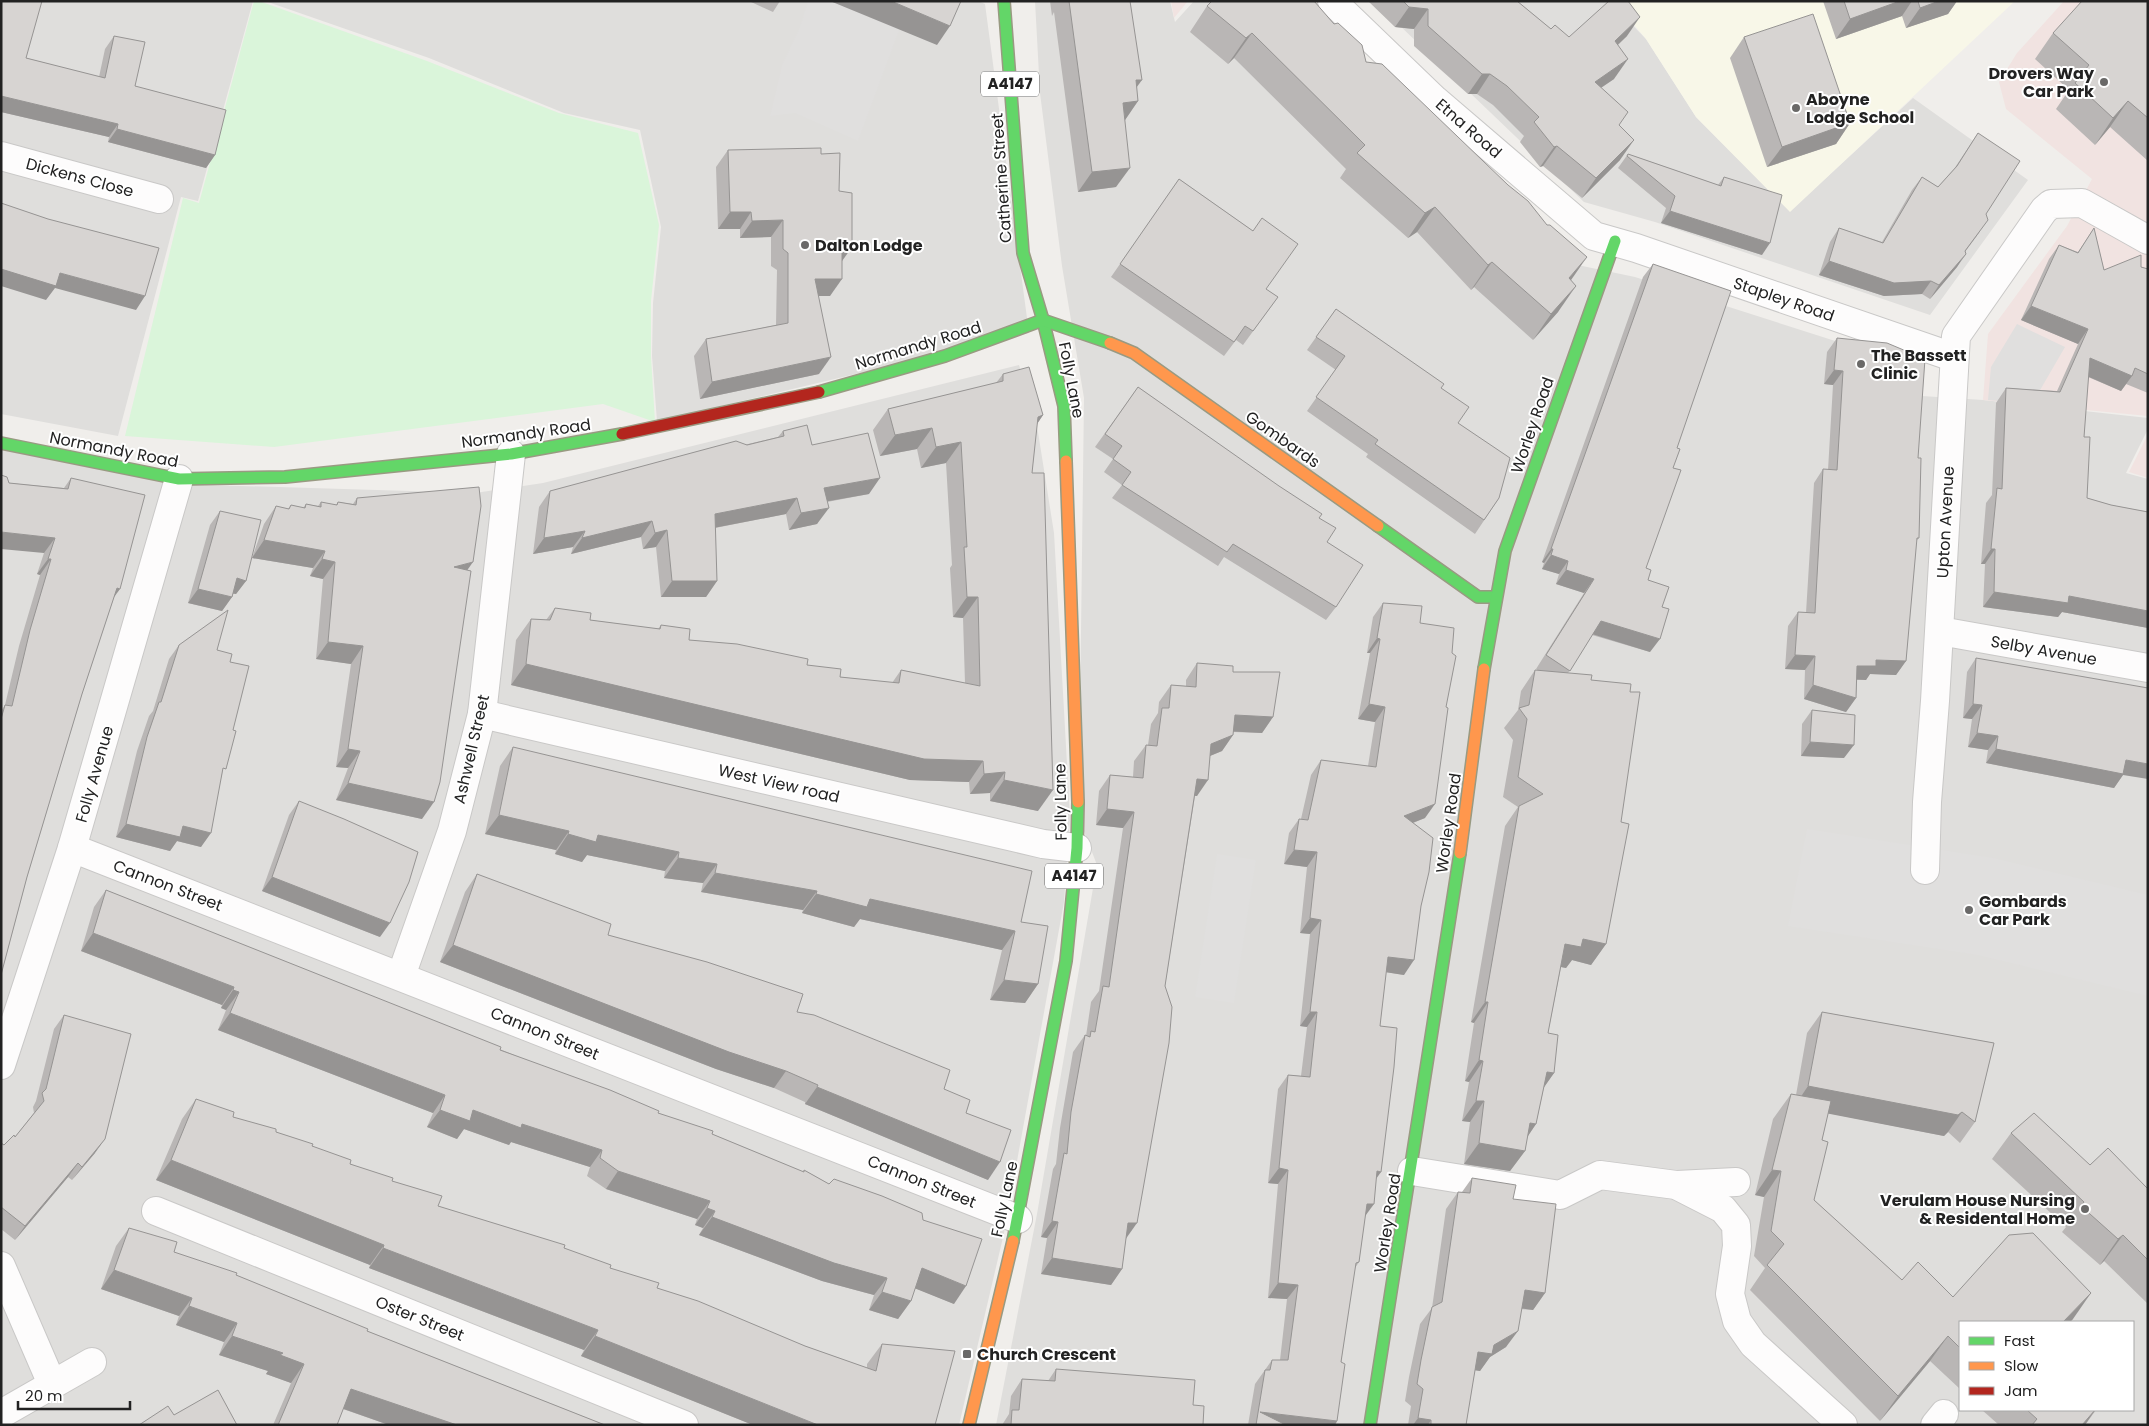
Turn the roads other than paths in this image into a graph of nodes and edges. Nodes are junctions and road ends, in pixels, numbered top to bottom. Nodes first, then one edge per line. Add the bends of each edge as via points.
1 (1004, 1) edge
2 (1332, 1) edge
3 (1, 156) edge
4 (159, 199) dead end
5 (2148, 240) edge
6 (1615, 241) junction
7 (1044, 320) junction
8 (1953, 357) junction
9 (1, 443) edge
10 (511, 454) junction
11 (179, 479) junction
12 (1494, 597) junction
13 (1940, 631) junction
14 (2148, 668) edge
15 (482, 714) junction
16 (72, 848) junction
17 (1077, 848) junction
18 (1924, 870) dead end
19 (401, 976) junction
20 (1, 1066) edge
21 (1412, 1171) junction
22 (1736, 1182) dead end
23 (1676, 1185) junction
24 (156, 1211) dead end
25 (1018, 1219) junction
26 (1, 1266) edge
27 (92, 1362) dead end
28 (52, 1384) junction
29 (1, 1414) edge
30 (667, 1422) edge
31 (969, 1425) edge
32 (1370, 1425) edge
33 (1843, 1425) edge

1 - 7 street, Catherine Street / A4147 via 1023,253
2 - 6 street, Etna Road via 1435,100 1594,236
3 - 4 street, Dickens Close
5 - 8 street, Upton Avenue via 2082,203 2052,204 2044,210 1956,336
6 - 8 street, Stapley Road
6 - 12 street, Worley Road via 1505,552
7 - 10 street, Normandy Road via 945,356 799,398
7 - 12 street, Gombards via 1134,353 1478,597
7 - 17 street, Folly Lane / A4147 via 1064,406
8 - 13 street, Upton Avenue
9 - 11 street, Normandy Road
10 - 11 street, Normandy Road via 285,477
10 - 15 street, Ashwell Street
11 - 16 street, Folly Avenue
12 - 21 street, Worley Road via 1470,785
13 - 14 street, Selby Avenue
13 - 18 street, Upton Avenue
15 - 17 street, West View road via 1044,844
15 - 19 street, Ashwell Street via 452,831
16 - 19 street, Cannon Street
16 - 20 street, Folly Avenue
17 - 25 street, Folly Lane / A4147 via 1066,961
19 - 25 street, Cannon Street
21 - 23 street via 1560,1195 1600,1175
21 - 32 street, Worley Road
22 - 23 street
23 - 33 street via 1723,1210 1736,1225 1737,1246 1730,1294 1737,1321 1753,1344
24 - 30 street, Oster Street
25 - 31 street, Folly Lane / A4147
26 - 28 street
27 - 28 street
28 - 29 street

